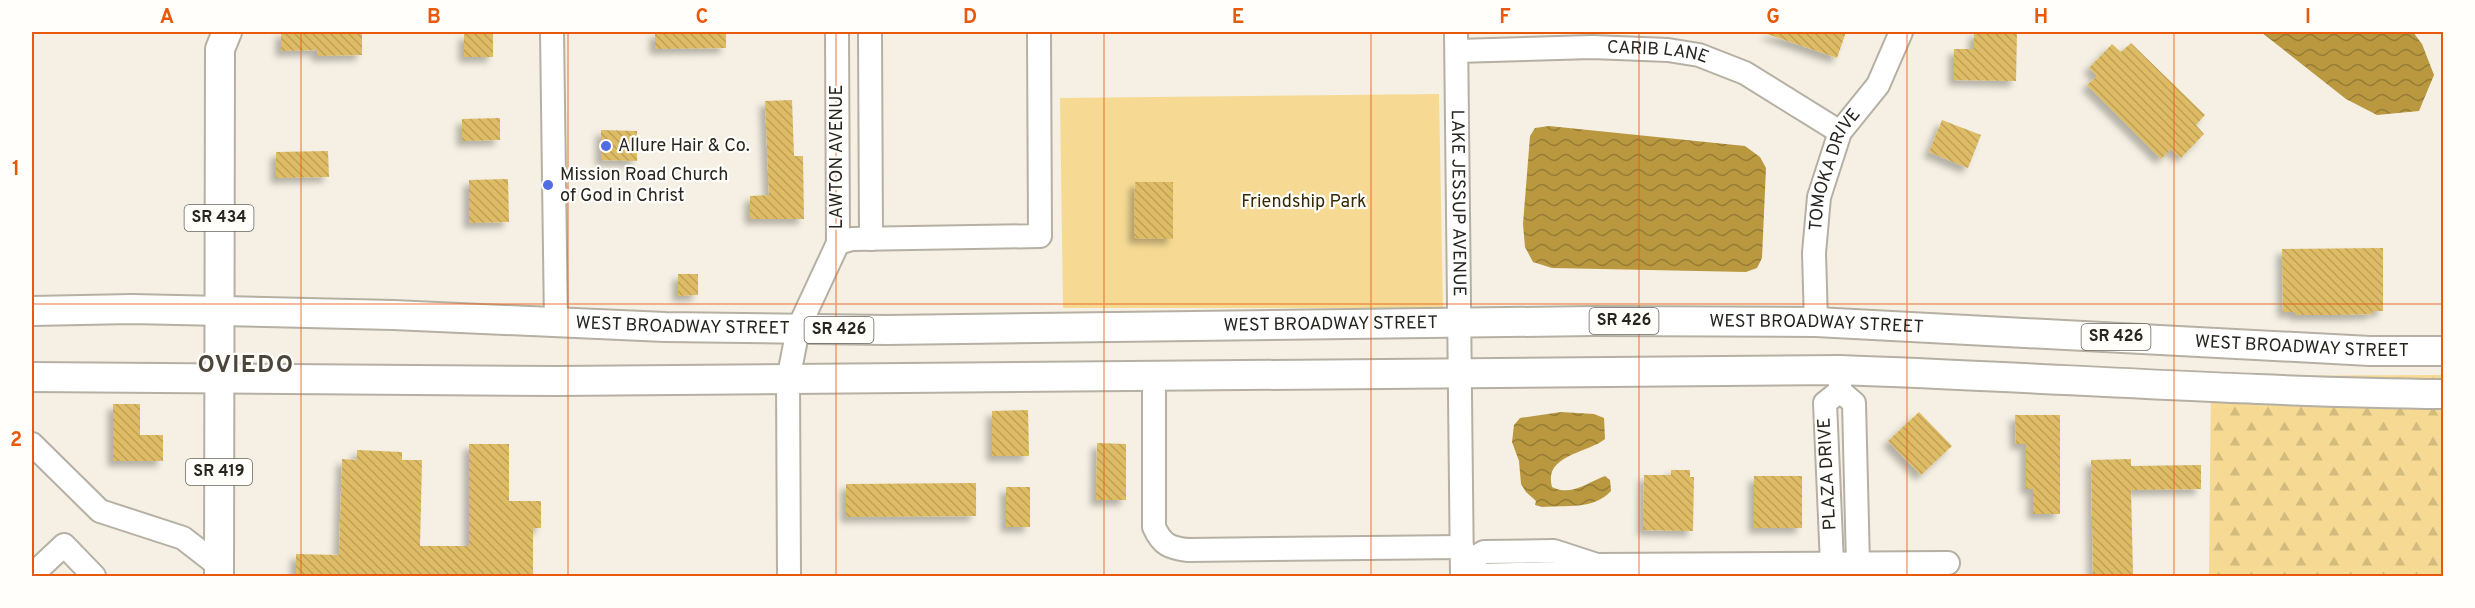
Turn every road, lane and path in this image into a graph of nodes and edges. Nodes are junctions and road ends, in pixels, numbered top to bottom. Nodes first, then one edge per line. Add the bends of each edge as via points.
1 (552, 32) edge
2 (837, 32) edge
3 (870, 32) edge
4 (1039, 32) edge
5 (1901, 32) edge
6 (219, 37) edge
7 (1457, 41) edge
8 (1840, 132) junction
9 (871, 239) junction
10 (838, 243) junction
11 (32, 312) edge
12 (219, 312) junction
13 (1816, 322) junction
14 (1459, 323) junction
15 (556, 324) junction
16 (798, 329) junction
17 (2444, 351) edge
18 (1460, 373) junction
19 (32, 377) edge
20 (1154, 377) junction
21 (218, 379) junction
22 (788, 380) junction
23 (1840, 380) junction
24 (2444, 394) edge
25 (32, 444) edge
26 (1462, 563) edge
27 (1948, 563) dead end
28 (1832, 564) junction
29 (1858, 564) junction
30 (219, 571) edge
31 (32, 575) edge
32 (94, 576) edge
33 (789, 576) edge

1 - 15 street
2 - 10 street, LAWTON AVENUE
3 - 9 street
4 - 9 street via 1040,236
5 - 8 street, TOMOKA DRIVE via 1878,85
6 - 12 main road, SR 434
7 - 8 street, CARIB LANE via 1668,50 1699,55 1745,73
7 - 14 street, LAKE JESSUP AVENUE
8 - 13 street, TOMOKA DRIVE via 1819,197 1814,253
9 - 10 street
10 - 16 street, LAWTON AVENUE
11 - 12 main road, WEST BROADWAY STREET via 132,309
12 - 15 main road, WEST BROADWAY STREET / SR 426 via 393,315
12 - 21 main road, SR 434
13 - 14 main road, WEST BROADWAY STREET / SR 426
13 - 17 main road, WEST BROADWAY STREET / SR 426 via 2370,351
14 - 16 main road, WEST BROADWAY STREET / SR 426
14 - 18 street, LAKE JESSUP AVENUE
15 - 16 main road, WEST BROADWAY STREET / SR 426
16 - 22 street, LAWTON AVENUE
18 - 20 main road
18 - 23 main road
18 - 26 street, LAKE JESSUP AVENUE
19 - 21 main road
20 - 22 main road
20 - 26 street via 1154,528 1170,548
21 - 22 main road
21 - 30 main road, SR 419
22 - 33 street, LAWTON AVENUE
23 - 24 main road via 2022,376 2142,385
23 - 28 street, PLAZA DRIVE via 1825,403
23 - 29 street, PLAZA DRIVE via 1854,403
25 - 30 street via 100,511 183,538
26 - 28 street via 1484,552 1554,551 1595,565
27 - 29 street
28 - 29 street
31 - 32 street via 64,545

